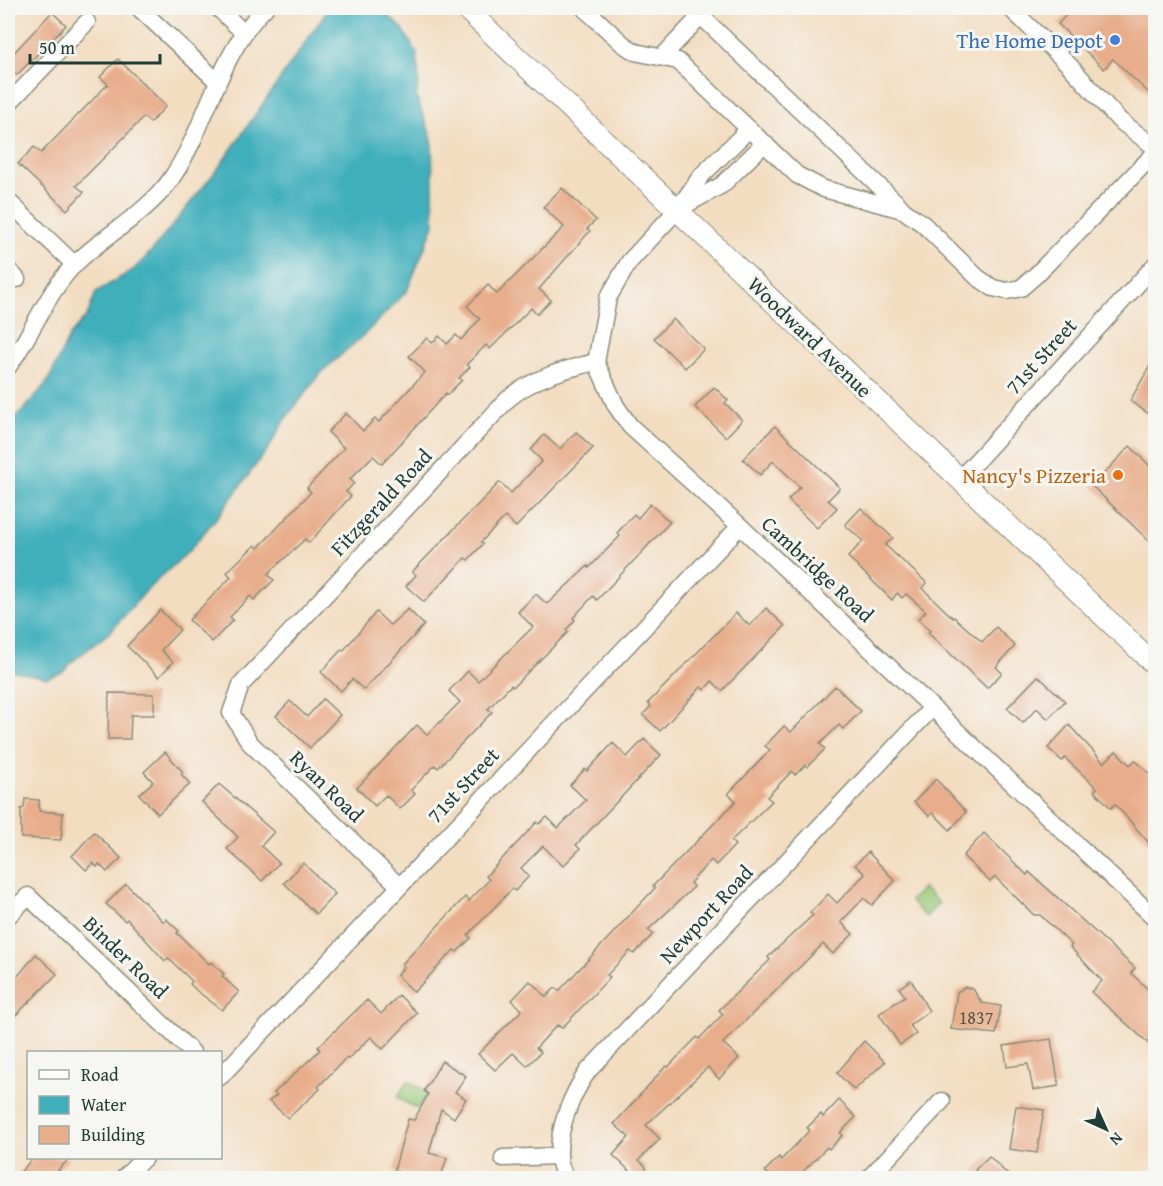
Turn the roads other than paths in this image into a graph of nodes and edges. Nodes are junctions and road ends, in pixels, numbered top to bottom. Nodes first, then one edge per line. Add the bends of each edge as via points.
1 (139, 8) edge
2 (218, 8) edge
3 (265, 8) edge
4 (465, 8) edge
5 (584, 8) edge
6 (1010, 8) edge
7 (705, 12) edge
8 (87, 21) dead end
9 (244, 33) junction
10 (663, 56) junction
11 (218, 82) junction
12 (8, 104) edge
13 (749, 129) junction
14 (765, 143) junction
15 (1155, 150) edge
16 (8, 201) edge
17 (677, 210) junction
18 (903, 210) junction
19 (74, 264) junction
20 (1155, 264) edge
21 (596, 362) junction
22 (8, 367) edge
23 (960, 479) junction
24 (740, 526) junction
25 (1155, 666) edge
26 (932, 708) junction
27 (231, 713) joint
28 (399, 886) junction
29 (8, 916) edge
30 (1155, 919) edge
31 (190, 1051) edge
32 (222, 1075) edge
33 (942, 1101) dead end
34 (559, 1156) junction
35 (503, 1158) dead end
36 (143, 1159) edge
37 (565, 1176) edge
38 (124, 1179) edge
39 (869, 1179) edge

1 - 11 street
2 - 9 street
3 - 9 street
4 - 17 main road, Woodward Avenue
5 - 10 street via 635,52
6 - 15 street via 1119,120
7 - 10 street
7 - 18 street
8 - 12 street
9 - 11 street
10 - 13 street via 678,61
11 - 19 street via 196,134 170,180 150,203
13 - 14 street
13 - 17 street via 701,176
14 - 17 street via 722,185
14 - 18 street via 797,175 824,189
15 - 18 street via 1020,288 993,288
16 - 19 street
17 - 21 street via 616,279 608,298
17 - 23 main road, Woodward Avenue
19 - 22 street
20 - 23 street, 71st Street
21 - 24 street, Cambridge Road via 630,426
21 - 27 street, Fitzgerald Road via 530,384 508,399 241,685
23 - 25 main road, Woodward Avenue
24 - 26 street, Cambridge Road
24 - 28 street, 71st Street
26 - 30 street, Cambridge Road
26 - 34 street, Newport Road via 588,1071 572,1098
27 - 28 street, Ryan Road via 250,743
28 - 32 street, 71st Street
29 - 31 street, Binder Road via 28,896
33 - 39 street
34 - 35 street
34 - 37 street, Newport Road
36 - 38 street

